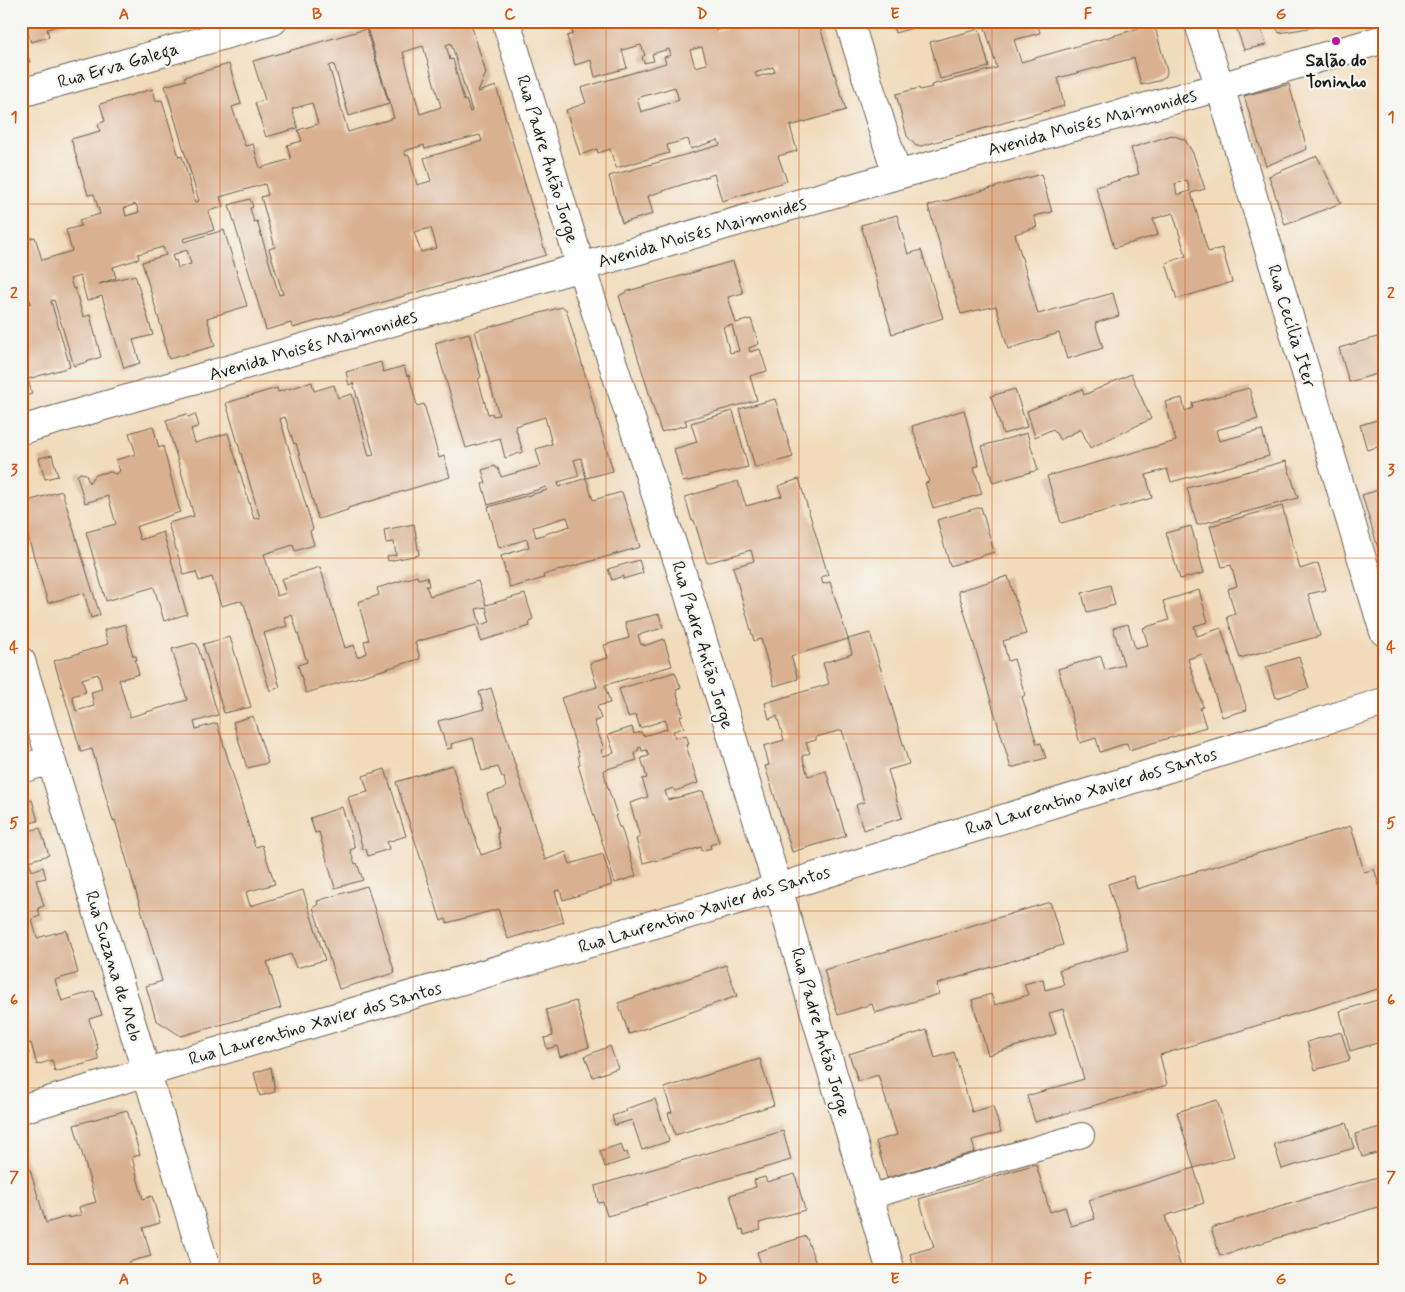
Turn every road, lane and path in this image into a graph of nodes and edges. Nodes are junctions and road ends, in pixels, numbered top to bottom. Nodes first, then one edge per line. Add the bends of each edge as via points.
1 (273, 21) edge
2 (506, 21) edge
3 (849, 21) edge
4 (1198, 21) edge
5 (1384, 39) edge
6 (1220, 87) junction
7 (21, 93) edge
8 (897, 175) junction
9 (581, 267) junction
10 (21, 430) edge
11 (1384, 632) edge
12 (21, 662) edge
13 (1384, 702) edge
14 (52, 760) junction
15 (21, 769) edge
16 (778, 888) junction
17 (147, 1072) junction
18 (21, 1109) edge
19 (1082, 1135) dead end
20 (869, 1197) junction
21 (208, 1271) edge
22 (891, 1271) edge

1 - 7 street, Rua Erva Galega
2 - 9 street, Rua Padre Antão Jorge
3 - 8 street
4 - 6 street, Rua Cecília Iter
5 - 6 street, Avenida Moisés Maimonides
6 - 8 street, Avenida Moisés Maimonides
6 - 11 street, Rua Cecília Iter
8 - 9 street, Avenida Moisés Maimonides
9 - 10 street, Avenida Moisés Maimonides
9 - 16 street, Rua Padre Antão Jorge via 686,586
12 - 14 street, Rua Suzana de Melo
13 - 16 street, Rua Laurentino Xavier dos Santos
14 - 15 street
14 - 17 street, Rua Suzana de Melo
16 - 17 street, Rua Laurentino Xavier dos Santos
16 - 20 street, Rua Padre Antão Jorge
17 - 18 street, Rua Laurentino Xavier dos Santos
17 - 21 street, Rua Suzana de Melo
19 - 20 lane
20 - 22 street, Rua Padre Antão Jorge

